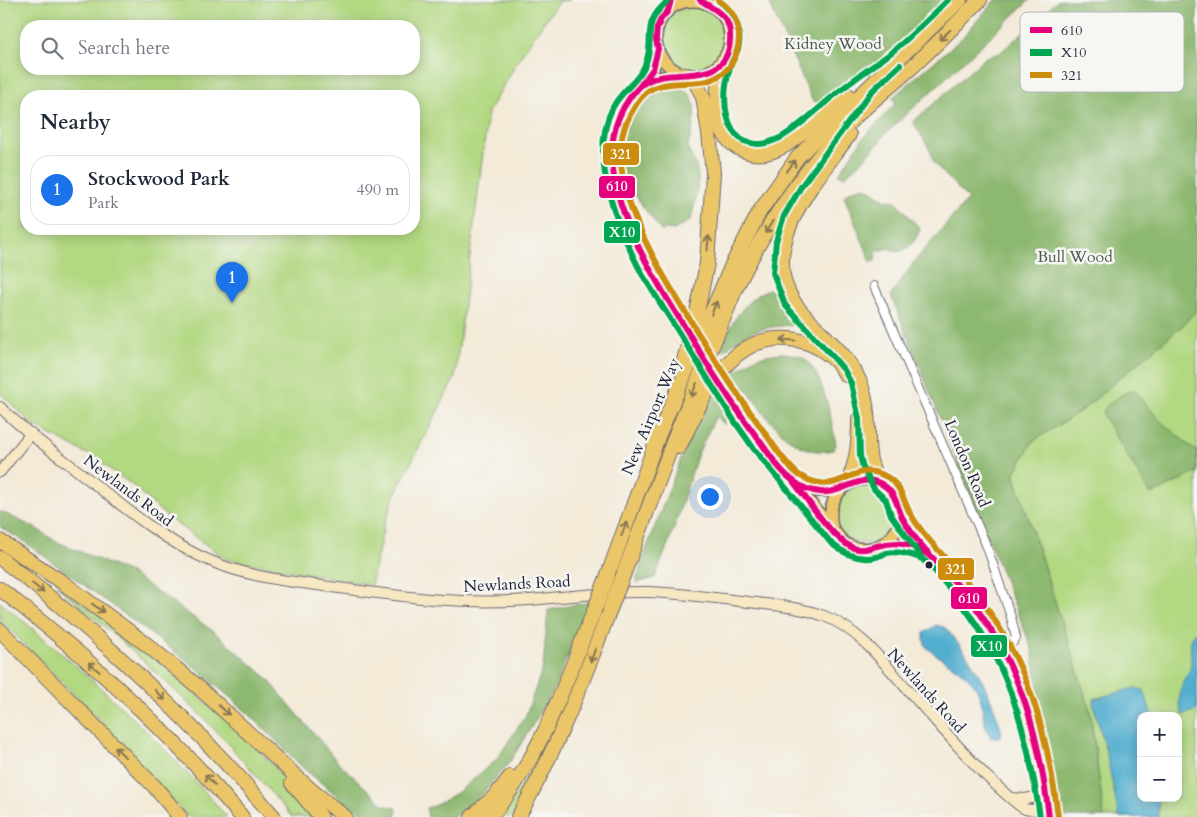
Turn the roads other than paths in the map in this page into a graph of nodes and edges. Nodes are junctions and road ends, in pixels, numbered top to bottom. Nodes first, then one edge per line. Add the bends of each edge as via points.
1 (960, 0) edge
2 (980, 0) edge
3 (701, 1) edge
4 (670, 6) edge
5 (658, 49) junction
6 (907, 51) junction
7 (722, 62) junction
8 (685, 74) junction
9 (644, 83) junction
10 (878, 97) junction
11 (874, 286) dead end
12 (679, 317) tunnel mouth
13 (726, 393) tunnel mouth
14 (674, 401) junction
15 (0, 408) edge
16 (31, 433) junction
17 (0, 472) edge
18 (794, 482) junction
19 (881, 484) junction
20 (843, 488) junction
21 (649, 506) junction
22 (899, 511) junction
23 (833, 530) junction
24 (0, 541) edge
25 (884, 544) junction
26 (926, 551) junction
27 (0, 558) edge
28 (0, 589) edge
29 (0, 630) edge
30 (1002, 651) junction
31 (555, 704) junction
32 (252, 736) junction
33 (537, 784) junction
34 (1046, 794) junction
35 (1012, 798) junction
36 (1049, 812) edge
37 (180, 817) edge
38 (242, 817) edge
39 (274, 817) edge
40 (321, 817) edge
41 (345, 817) edge
42 (472, 817) edge
43 (490, 817) edge
44 (518, 817) edge
45 (525, 817) edge

1 - 6 highway, New Airport Way
2 -> 10 highway, New Airport Way
3 - 4 main road
3 - 7 main road via 720,12 727,21 731,42
4 - 5 main road via 658,28
5 - 8 main road via 671,68
5 - 9 main road via 653,69
6 - 7 highway via 791,141 763,153 742,150 722,129 716,96
14 -> 6 highway, New Airport Way via 732,265 772,192 824,130
7 - 8 main road via 706,73
8 - 9 main road
14 -> 8 highway via 704,283 712,173 704,97 696,83
9 - 12 main road via 626,103 616,124 613,138 615,180 636,245
10 - 19 highway via 810,189 792,220 784,244 782,273 792,300 840,351 859,380 868,418 869,456
10 -> 21 highway, New Airport Way via 844,128 798,184 778,211 744,270 672,442
11 - 30 street, London Road via 994,564 1016,638
13 - 18 main road via 761,444
31 -> 14 highway, New Airport Way, bridge
15 - 16 street, Newlands Road
16 - 17 street
16 - 35 street, Newlands Road via 116,502 169,539 207,560 257,575 440,601 497,602 649,592 765,604 825,616 856,635 992,782
18 - 20 main road via 815,491
18 - 23 main road
19 - 20 main road via 858,480
19 - 22 main road via 894,495
20 -> 21 highway via 856,462 859,436 859,414 850,380 831,356 817,347 803,341 773,340 742,350 725,365
20 - 23 main road via 831,506
21 -> 33 highway, New Airport Way, bridge via 568,717
22 - 25 main road via 896,530
22 - 26 main road
23 - 25 main road via 851,547 868,549
24 -> 32 highway via 146,644 196,684
25 - 26 main road via 906,545
26 - 30 main road via 968,597
27 -> 39 highway via 70,613 140,676 239,776
38 -> 28 highway via 179,746 125,694
37 -> 29 highway via 154,786
30 - 34 main road via 1021,690
31 - 42 highway via 514,773
31 - 43 highway, New Airport Way via 524,772
32 - 40 highway
32 - 41 highway
33 - 44 highway, New Airport Way
33 - 45 highway
34 - 35 street
34 - 36 main road
35 - 36 street, Newlands Road via 1023,808

